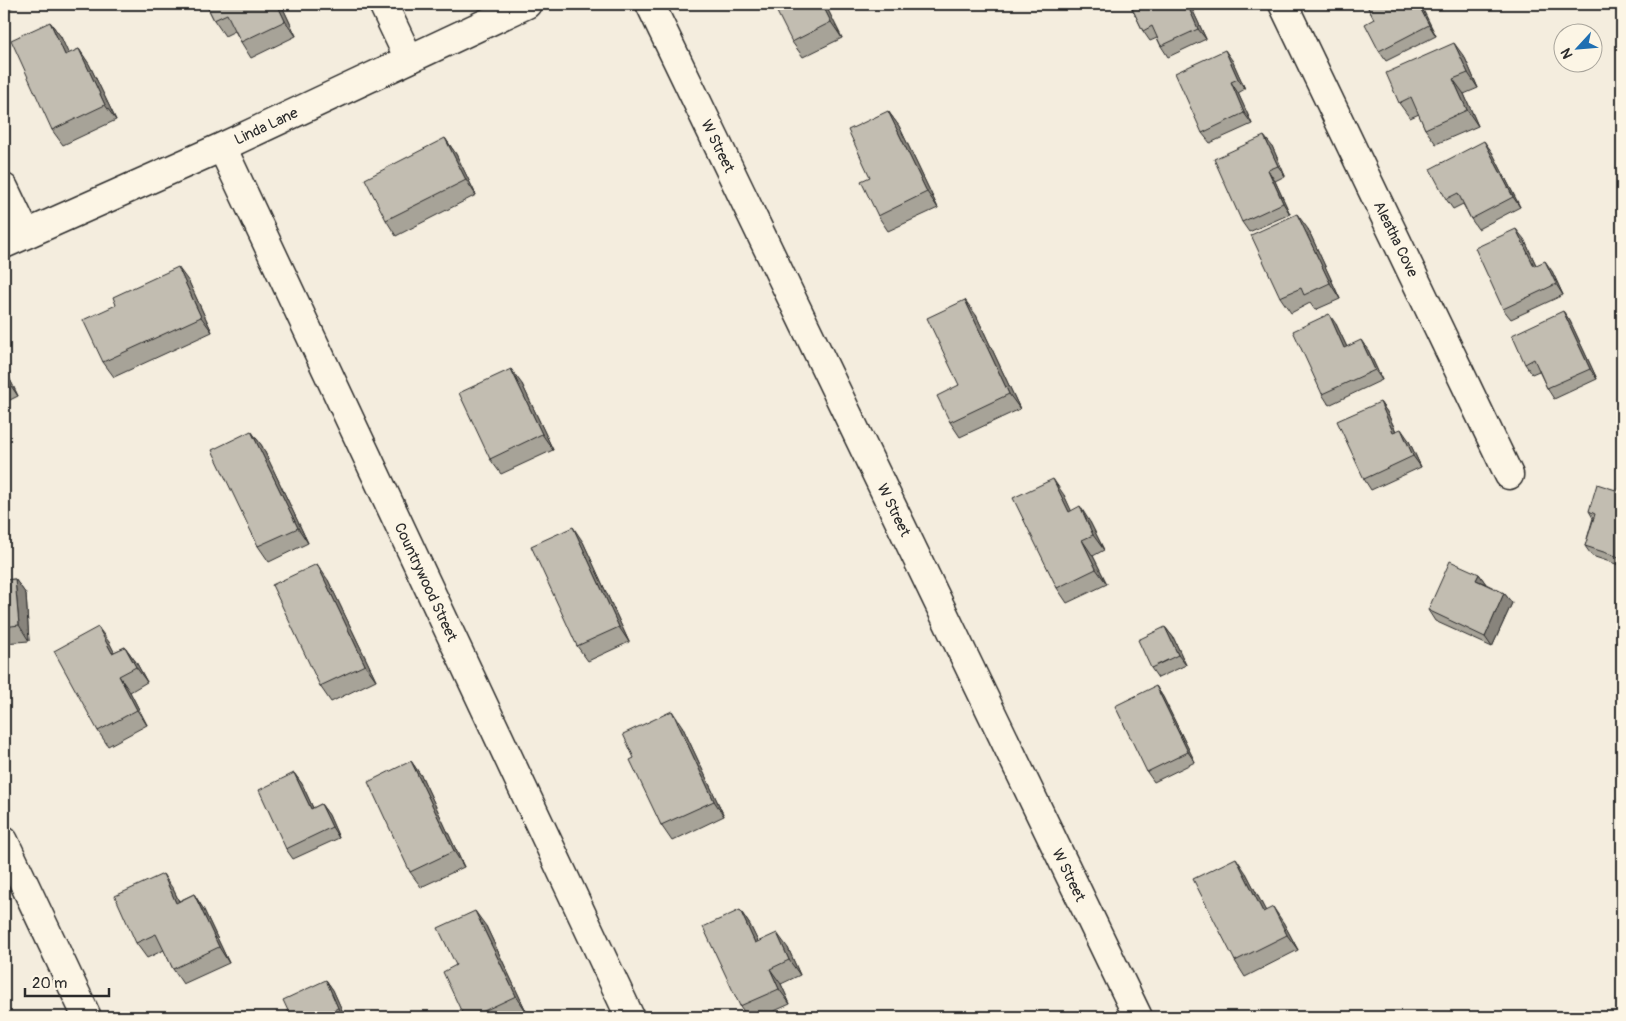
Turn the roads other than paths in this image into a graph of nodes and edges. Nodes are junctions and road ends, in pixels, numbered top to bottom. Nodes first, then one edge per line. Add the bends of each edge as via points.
1 (383, 4) edge
2 (527, 4) edge
3 (650, 4) edge
4 (1283, 4) edge
5 (409, 59) junction
6 (222, 147) junction
7 (4, 188) edge
8 (15, 239) edge
9 (1509, 475) dead end
10 (4, 841) edge
11 (87, 1017) edge
12 (630, 1017) edge
13 (1138, 1017) edge

1 - 5 street
2 - 5 street, Linda Lane
3 - 13 street, W Street
4 - 9 street, Aleatha Cove
5 - 6 street, Linda Lane
6 - 8 street, Linda Lane
6 - 12 street, Countrywood Street
7 - 8 street
10 - 11 street

